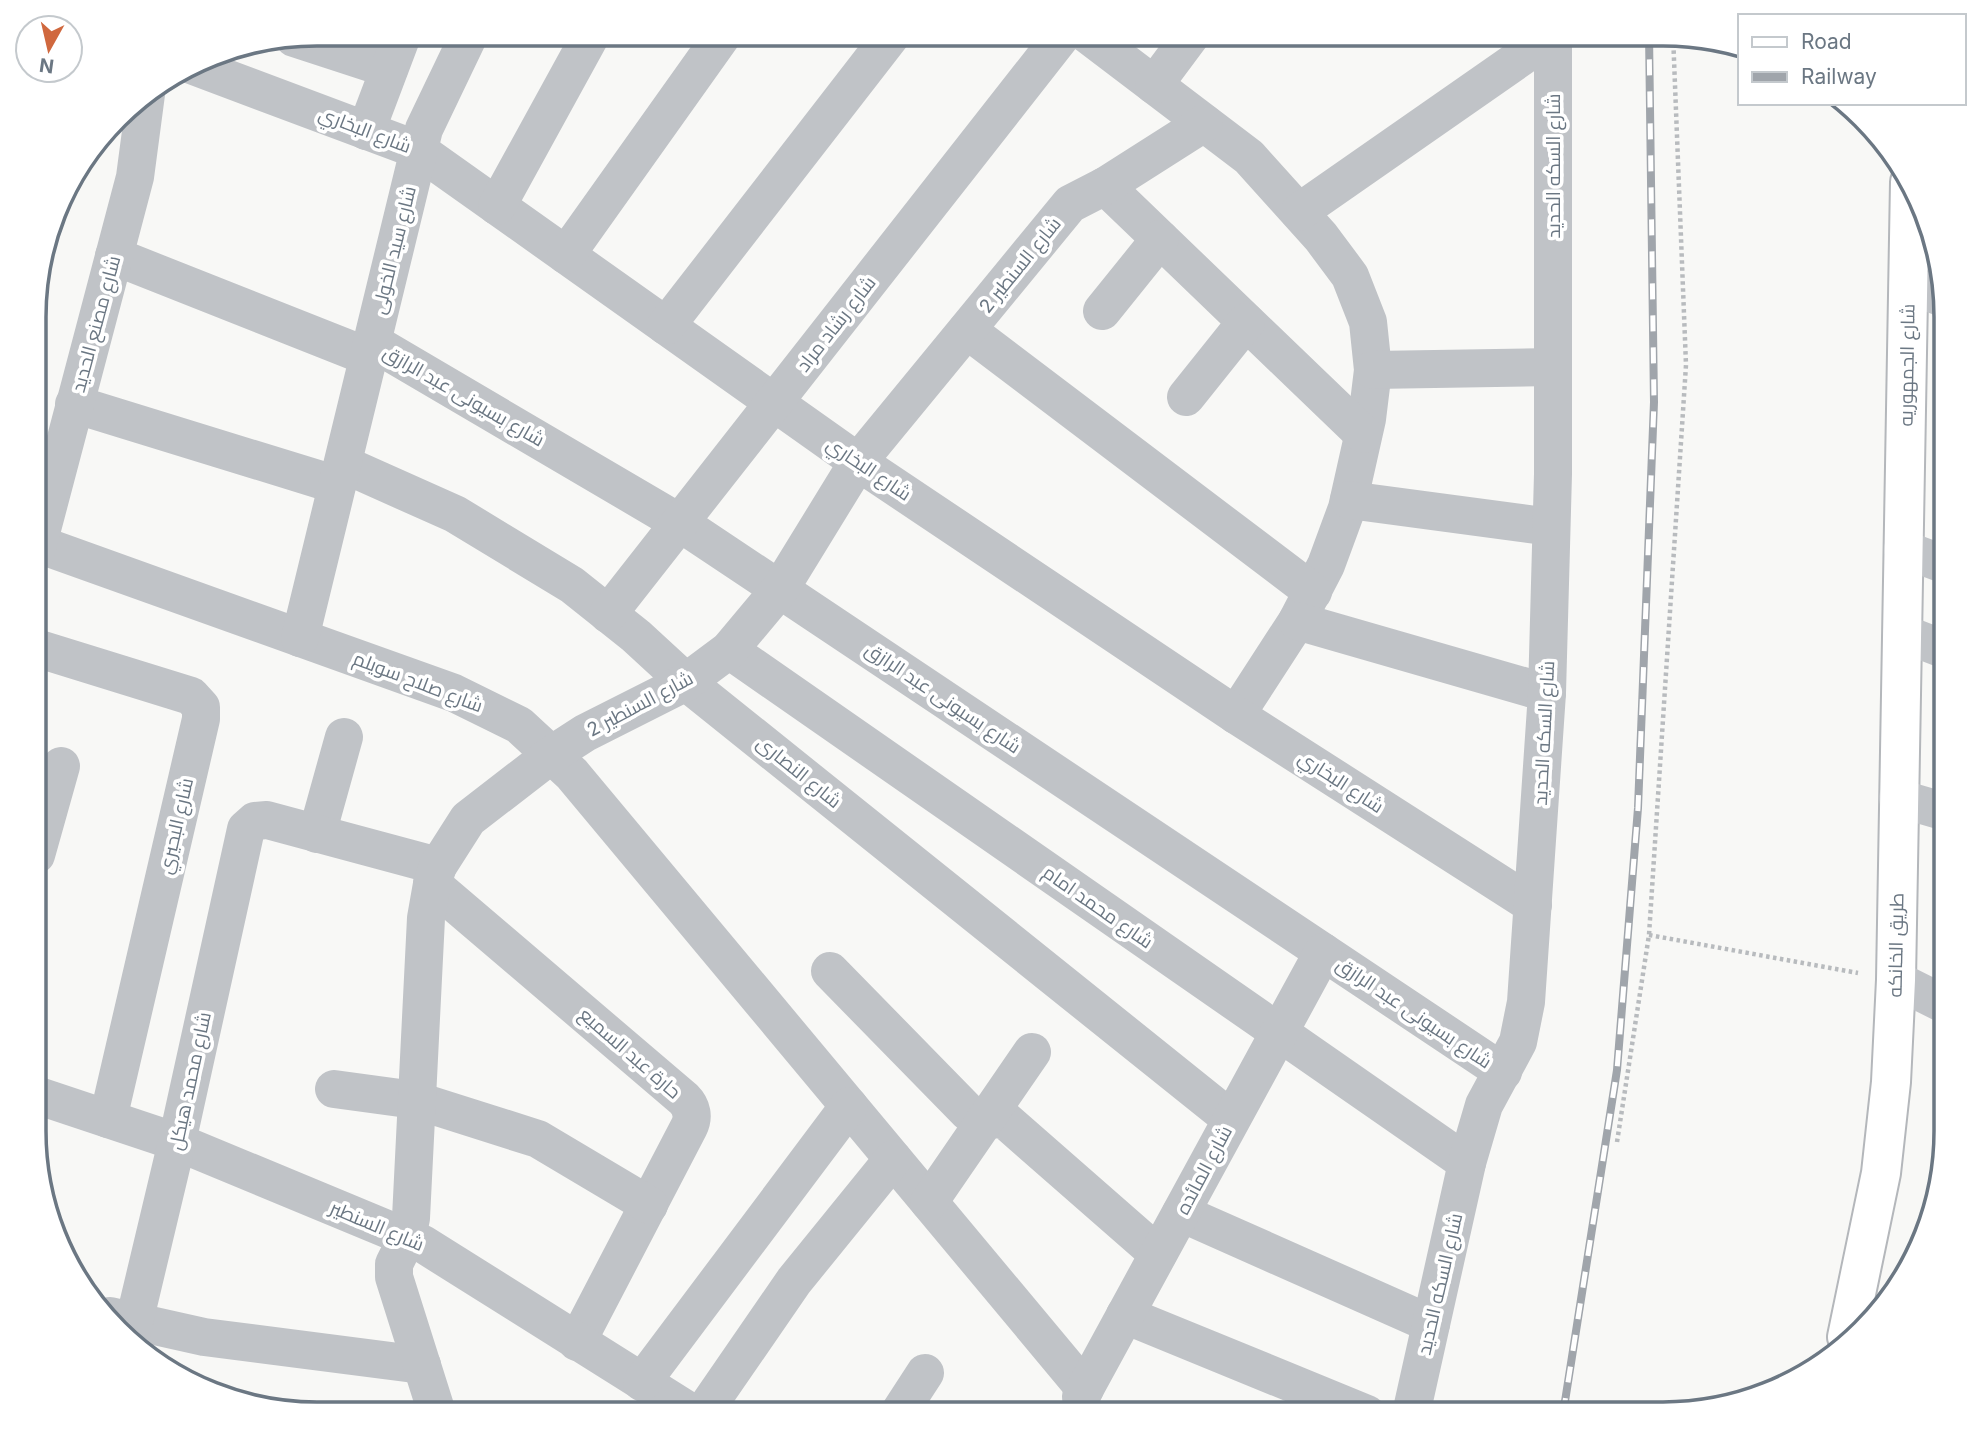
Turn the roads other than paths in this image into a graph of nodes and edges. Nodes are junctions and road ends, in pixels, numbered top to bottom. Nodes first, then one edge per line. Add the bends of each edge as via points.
1 (319, 46) edge
2 (398, 46) edge
3 (464, 46) edge
4 (585, 46) edge
5 (714, 46) edge
6 (883, 46) edge
7 (1054, 46) edge
8 (1103, 46) edge
9 (1183, 46) edge
10 (1537, 46) edge
11 (1553, 46) edge
12 (389, 69) junction
13 (204, 70) edge
14 (1154, 85) junction
15 (144, 108) edge
16 (1204, 123) junction
17 (366, 131) junction
18 (418, 150) junction
19 (1105, 186) junction
20 (1910, 203) edge
21 (498, 206) junction
22 (1299, 212) junction
23 (1160, 239) junction
24 (566, 255) junction
25 (114, 256) junction
26 (1908, 285) junction
27 (1933, 294) edge
28 (1102, 311) dead end
29 (1246, 322) junction
30 (666, 326) junction
31 (967, 330) junction
32 (370, 349) junction
33 (1553, 367) junction
34 (1373, 370) junction
35 (1186, 397) dead end
36 (774, 403) junction
37 (74, 404) junction
38 (1363, 434) junction
39 (858, 462) junction
40 (340, 474) junction
41 (1349, 500) junction
42 (46, 513) edge
43 (680, 523) junction
44 (1551, 527) junction
45 (1903, 549) junction
46 (46, 551) edge
47 (1934, 561) edge
48 (780, 589) junction
49 (1305, 606) junction
50 (608, 614) junction
51 (1902, 634) junction
52 (300, 638) junction
53 (1934, 646) edge
54 (729, 650) junction
55 (46, 651) edge
56 (686, 682) junction
57 (1547, 692) junction
58 (1236, 715) junction
59 (344, 737) dead end
60 (551, 755) junction
61 (61, 766) dead end
62 (1898, 798) junction
63 (1934, 808) edge
64 (46, 819) edge
65 (317, 834) junction
66 (435, 875) junction
67 (1533, 905) junction
68 (1323, 952) junction
69 (831, 971) dead end
70 (1896, 980) junction
71 (1934, 999) edge
72 (1279, 1032) junction
73 (1032, 1052) dead end
74 (1503, 1072) junction
75 (334, 1089) dead end
76 (46, 1098) edge
77 (415, 1100) junction
78 (849, 1106) junction
79 (108, 1119) junction
80 (986, 1119) junction
81 (1231, 1119) junction
82 (177, 1142) junction
83 (893, 1158) junction
84 (1467, 1163) junction
85 (929, 1202) junction
86 (649, 1205) junction
87 (1181, 1213) junction
88 (407, 1238) junction
89 (1158, 1254) junction
90 (1125, 1315) junction
91 (1859, 1318) edge
92 (125, 1322) edge
93 (1431, 1324) junction
94 (129, 1326) edge
95 (577, 1342) junction
96 (422, 1365) junction
97 (925, 1373) dead end
98 (642, 1382) junction
99 (1085, 1401) edge
100 (434, 1402) edge
101 (674, 1402) edge
102 (711, 1402) edge
103 (906, 1402) edge
104 (1338, 1402) edge
105 (1414, 1402) edge

1 - 12 street
2 - 12 street
3 - 18 street, شارع سيد الخولى
4 - 21 street
5 - 24 street
6 - 30 street
7 - 36 street, شارع رشاد مراد
8 - 14 street
9 - 14 street
10 - 22 street
11 - 33 street, شارع السكه الحديد
12 - 17 street
13 - 17 street, شارع البخاري
14 - 16 street
15 - 25 street, شارع مصنع الحديد via 135,177
16 - 19 street, شارع السنطير 2
16 - 22 street via 1249,157
17 - 18 street, شارع البخاري
18 - 21 street, شارع البخاري
18 - 32 street, شارع سيد الخولى
19 - 23 street
19 - 31 street, شارع السنطير 2 via 1070,204
20 - 26 main road, شارع الجمهوريه
21 - 24 street, شارع البخاري
22 - 34 street via 1350,276 1368,322
23 - 28 street
23 - 29 street
24 - 30 street, شارع البخاري
25 - 32 street, شارع بسيونى عبد الرازق
25 - 37 street, شارع مصنع الحديد
26 - 27 street
26 - 45 main road, شارع الجمهوريه
29 - 35 street
29 - 38 street
30 - 36 street, شارع البخاري
31 - 39 street, شارع السنطير 2
31 - 49 street
32 - 40 street, شارع سيد الخولى
32 - 43 street, شارع بسيونى عبد الرازق
33 - 34 street
33 - 44 street, شارع السكه الحديد
34 - 38 street
36 - 39 street, شارع البخاري
36 - 43 street, شارع رشاد مراد
37 - 40 street, شارع النصارى
37 - 42 street, شارع مصنع الحديد
38 - 41 street
39 - 48 street, شارع السنطير 2
39 - 58 street, شارع البخاري
40 - 50 street, شارع النصارى via 455,514 572,585
40 - 52 street, شارع سيد الخولى
41 - 44 street
41 - 49 street via 1326,565
43 - 48 street, شارع بسيونى عبد الرازق
43 - 50 street, شارع رشاد مراد
44 - 57 street, شارع السكه الحديد
45 - 47 street
45 - 51 main road, طريق الخانكه
46 - 52 street, شارع صلاح سويلم
48 - 54 street, شارع السنطير 2
48 - 68 street, شارع بسيونى عبد الرازق
49 - 57 street
49 - 58 street
50 - 56 street, شارع النصارى
51 - 53 street
51 - 62 main road, طريق الخانكه
52 - 60 street, شارع صلاح سويلم via 454,693 519,725
54 - 56 street, شارع السنطير 2
54 - 72 street, شارع محمد امام
55 - 79 street, شارع البحيري via 191,696 201,707
56 - 60 street, شارع السنطير 2
56 - 81 street, شارع النصارى
57 - 67 street, شارع السكه الحديد
58 - 67 street, شارع البخاري
59 - 65 street
60 - 66 street, شارع السنطير 2 via 468,819
60 - 78 street, شارع صلاح سويلم via 572,774
61 - 64 street
62 - 63 street
62 - 70 main road, طريق الخانكه
65 - 66 street
65 - 82 street, شارع محمد هيكل via 267,820 250,824 244,834
66 - 77 street, شارع السنطير 2 via 426,918
66 - 86 street, حارة عبد السميع via 689,1104 692,1121
67 - 74 street, شارع السكه الحديد via 1526,1002 1518,1042
68 - 72 street, شارع المائده
68 - 74 street, شارع بسيونى عبد الرازق
69 - 80 street via 968,1112
70 - 71 street
70 - 91 main road, طريق الخانكه via 1891,1082
72 - 81 street, شارع المائده
72 - 84 street, شارع محمد امام
73 - 80 street
74 - 84 street, شارع السكه الحديد via 1484,1105
75 - 77 street
76 - 79 street, شارع السنطير
77 - 86 street via 538,1139
77 - 88 street, شارع السنطير 2
78 - 83 street, شارع صلاح سويلم
78 - 98 street
79 - 82 street, شارع السنطير
80 - 85 street
80 - 89 street via 1005,1120
81 - 87 street, شارع المائده
82 - 88 street, شارع السنطير
82 - 92 street, شارع محمد هيكل
83 - 85 street, شارع صلاح سويلم
83 - 102 street via 794,1281
84 - 93 street, شارع السكه الحديد
85 - 99 street, شارع صلاح سويلم
86 - 95 street, حارة عبد السميع
87 - 89 street, شارع المائده
87 - 93 street
88 - 95 street, شارع السنطير
88 - 96 street, شارع السنطير 2 via 394,1264 394,1277
89 - 90 street, شارع المائده
90 - 99 street, شارع المائده
90 - 104 street
93 - 105 street, شارع السكه الحديد
94 - 96 street
95 - 98 street, شارع السنطير
96 - 100 street, شارع السنطير 2
97 - 103 street
98 - 101 street, شارع السنطير

